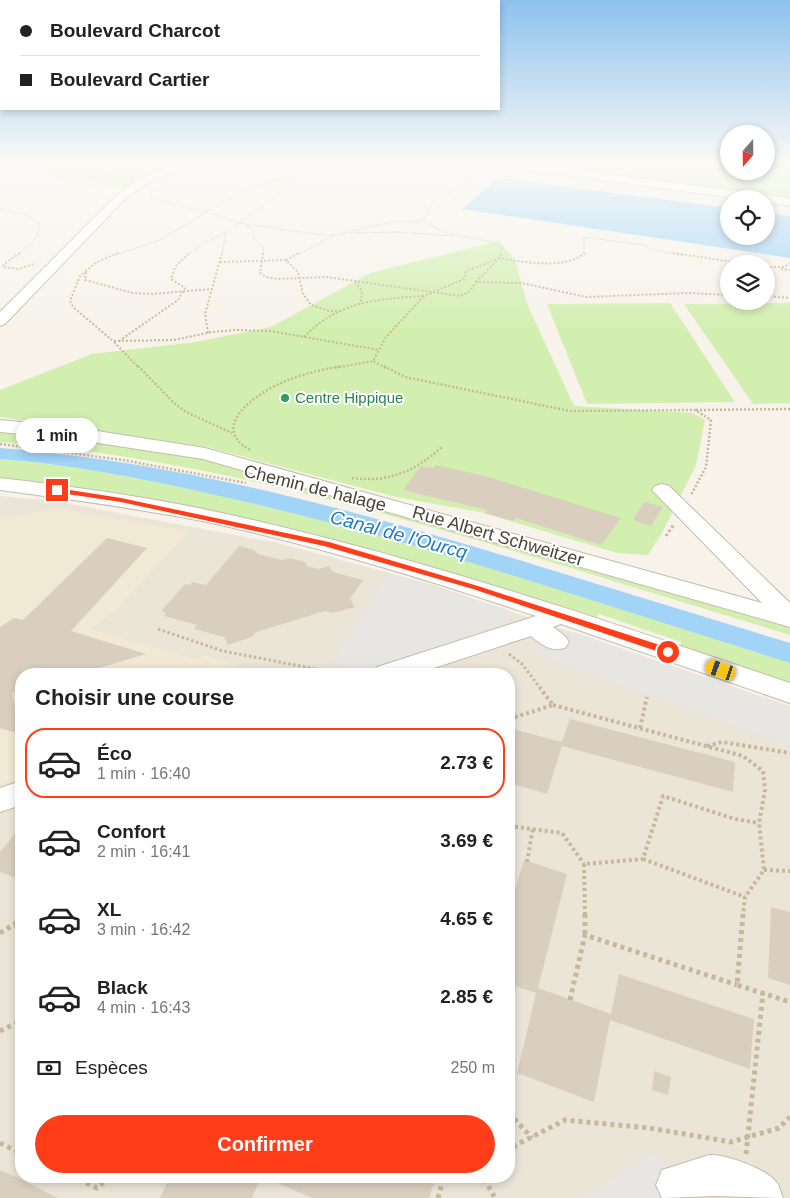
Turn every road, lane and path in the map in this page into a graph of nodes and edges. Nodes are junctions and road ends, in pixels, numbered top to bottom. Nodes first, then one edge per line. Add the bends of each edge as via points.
1 (34, 220) edge
2 (98, 220) edge
3 (193, 220) edge
4 (227, 220) edge
5 (244, 220) edge
6 (424, 220) joint
7 (238, 224) junction
8 (246, 225) junction
9 (226, 232) junction
10 (344, 233) junction
11 (336, 235) junction
12 (460, 236) junction
13 (66, 252) junction
14 (498, 258) junction
15 (286, 260) junction
16 (720, 260) edge
17 (220, 262) junction
18 (262, 262) junction
19 (790, 263) edge
20 (775, 268) edge
21 (775, 268) edge
22 (790, 270) edge
23 (86, 272) junction
24 (300, 277) junction
25 (354, 282) junction
26 (476, 282) junction
27 (212, 288) junction
28 (183, 291) junction
29 (432, 293) junction
30 (720, 294) edge
31 (424, 296) junction
32 (775, 297) edge
33 (790, 298) edge
34 (361, 304) junction
35 (342, 311) junction
36 (0, 320) edge
37 (208, 333) junction
38 (303, 337) junction
39 (113, 341) junction
40 (119, 341) junction
41 (379, 350) junction
42 (373, 361) junction
43 (790, 409) edge
44 (695, 410) junction
45 (0, 426) edge
46 (232, 433) junction
47 (0, 444) edge
48 (442, 447) dead end
49 (256, 453) dead end
50 (344, 476) dead end
51 (0, 484) edge
52 (254, 484) dead end
53 (662, 490) dead end
54 (682, 510) junction
55 (666, 536) dead end
56 (560, 615) junction
57 (790, 618) edge
58 (534, 626) junction
59 (158, 629) dead end
60 (500, 639) junction
61 (556, 642) dead end
62 (311, 668) edge
63 (393, 668) edge
64 (790, 693) edge
65 (647, 697) dead end
66 (553, 705) junction
67 (515, 717) edge
68 (640, 728) junction
69 (706, 746) junction
70 (790, 753) edge
71 (15, 795) edge
72 (0, 800) edge
73 (759, 823) junction
74 (515, 826) edge
75 (533, 828) junction
76 (643, 860) junction
77 (527, 862) dead end
78 (584, 864) junction
79 (764, 870) junction
80 (790, 871) edge
81 (745, 897) junction
82 (15, 925) edge
83 (0, 934) edge
84 (584, 935) junction
85 (737, 985) junction
86 (764, 993) junction
87 (570, 1000) dead end
88 (790, 1002) edge
89 (15, 1024) edge
90 (0, 1031) edge
91 (790, 1117) edge
92 (515, 1120) edge
93 (748, 1137) junction
94 (532, 1138) junction
95 (0, 1143) edge
96 (515, 1146) edge
97 (15, 1150) edge
98 (745, 1161) dead end
99 (87, 1183) edge
100 (103, 1183) edge
101 (442, 1183) edge
102 (489, 1183) edge
103 (677, 1185) dead end
104 (438, 1198) edge
105 (495, 1198) edge
106 (762, 1198) edge

1 - 13 path via 40,224 36,240 4,264 6,268 23,268 50,253
2 - 13 street
3 - 23 path via 161,240 109,256
4 - 7 path
5 - 7 path
6 - 10 path via 376,225
6 - 12 path
7 - 8 path
7 - 9 path
8 - 11 path
8 - 18 path via 264,248
9 - 17 path
9 - 28 path via 217,235 175,267 171,279 184,288
10 - 11 path
10 - 12 path
11 - 15 path
12 - 14 path via 482,238 498,244 502,253
13 - 36 street
14 - 16 path via 526,262 581,258 585,254 584,237 644,244 657,251
14 - 26 path
14 - 29 path via 466,271 464,279
15 - 18 path
15 - 24 path
17 - 18 path
17 - 27 path
18 - 24 path via 260,273 266,277
19 - 20 path
21 - 22 path
23 - 28 path via 85,280 133,293
23 - 39 path via 76,283 70,301
24 - 25 path
24 - 35 path via 303,294 311,305
25 - 29 path
25 - 34 path via 362,291
26 - 29 path via 469,292 460,296
26 - 30 path via 522,283 586,297
27 - 28 path
27 - 37 path via 205,314
28 - 40 path via 178,300
29 - 31 path
31 - 34 path
31 - 41 path via 386,337
32 - 33 path
34 - 35 path
35 - 38 path via 327,317
37 - 38 path via 270,331
37 - 40 path via 174,340
38 - 41 path
39 - 40 path
39 - 46 path via 174,403
41 - 42 path
42 - 44 path via 405,377 570,411
42 - 46 path via 295,376 268,389 247,405 236,419
43 - 44 path
44 - 54 path via 711,420 706,466
45 - 57 street, Rue Albert Schweitzer via 72,433 205,454
46 - 49 path via 236,443
47 - 52 path, Chemin de halage via 56,449
48 - 50 path via 399,476 377,480
51 - 56 street via 121,500 317,542
53 - 54 street
54 - 55 path
54 - 57 street
56 - 58 street
56 - 64 street
58 - 60 street
58 - 61 street
59 - 62 path via 223,651
60 - 63 street via 452,646
60 - 66 path
65 - 68 path
66 - 67 path
66 - 68 path
68 - 69 path
69 - 70 path via 722,742
69 - 73 path via 743,756 764,770 765,790
71 - 72 street
73 - 76 path via 735,819 663,796
73 - 79 path
74 - 75 path
75 - 77 path
75 - 78 path via 562,833
76 - 78 path
76 - 81 path
78 - 84 path
79 - 80 path
79 - 81 path
81 - 85 path
82 - 83 path
84 - 85 path
84 - 87 path
85 - 86 path
86 - 88 path
86 - 93 path
89 - 90 path
91 - 93 path via 779,1128
92 - 94 path
93 - 94 path via 730,1142 649,1128 565,1120
93 - 98 path
94 - 96 path
95 - 97 path
99 - 100 path via 97,1188
101 - 104 path
102 - 105 path
103 - 106 lane via 721,1176 742,1184

